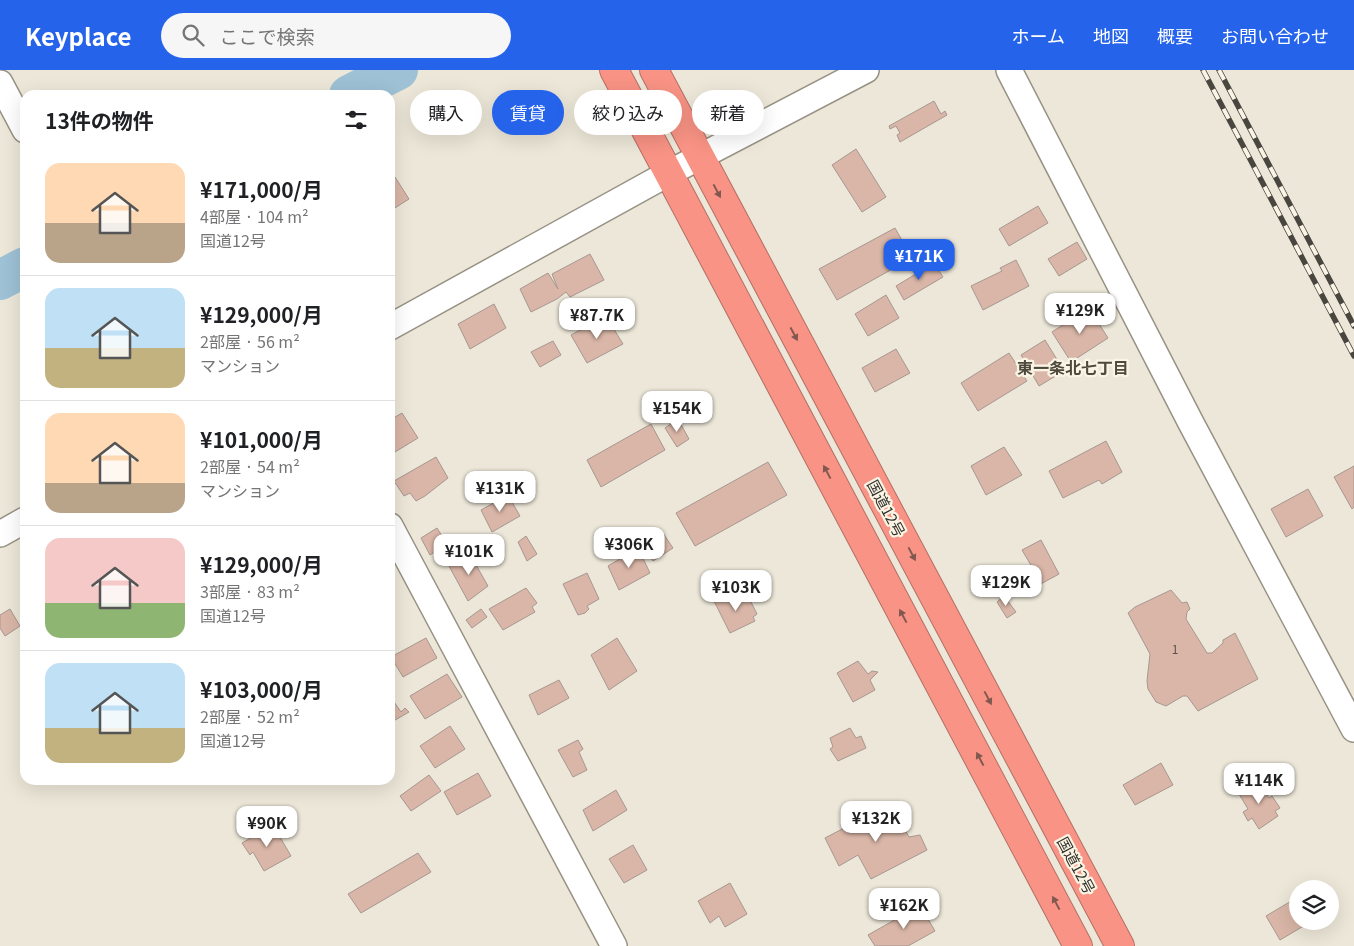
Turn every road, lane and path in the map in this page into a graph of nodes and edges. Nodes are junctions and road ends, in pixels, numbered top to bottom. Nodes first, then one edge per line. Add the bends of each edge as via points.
1 (614, 70) edge
2 (654, 70) edge
3 (866, 70) edge
4 (1009, 70) edge
5 (0, 83) edge
6 (20, 121) edge
7 (700, 158) junction
8 (669, 174) junction
9 (395, 324) edge
10 (20, 523) edge
11 (0, 534) edge
12 (395, 535) edge
13 (1354, 729) edge
14 (614, 946) edge
15 (1078, 946) edge
16 (1120, 946) edge

1 - 8 highway
2 - 7 highway, 国道12号
3 - 7 street
4 - 13 street
5 - 6 street
7 - 8 street
7 -> 16 highway, 国道12号
8 - 9 street
15 -> 8 highway
10 - 11 street
12 - 14 street

